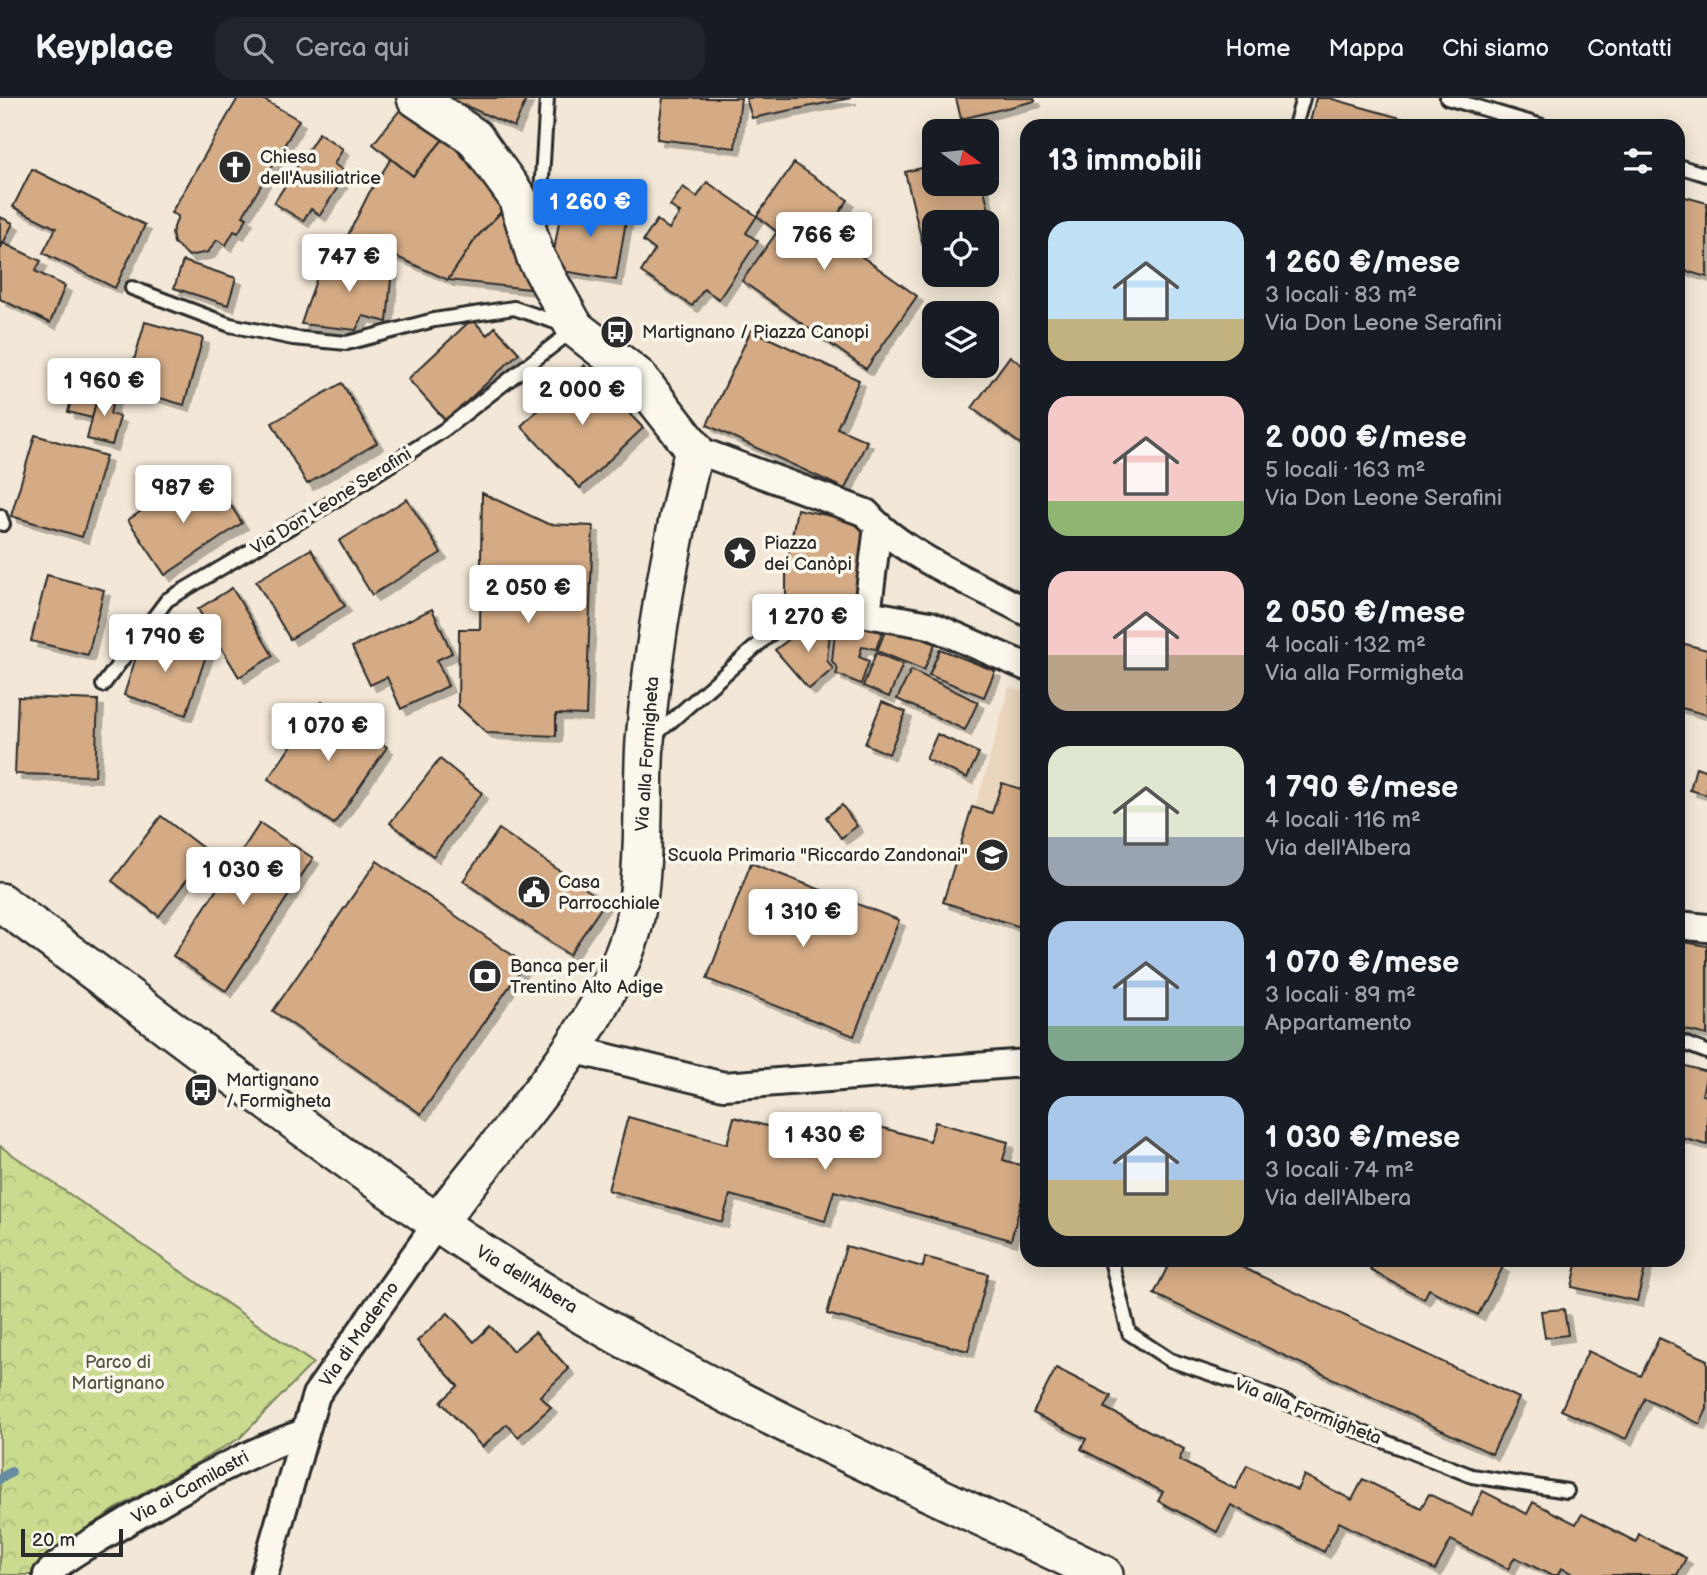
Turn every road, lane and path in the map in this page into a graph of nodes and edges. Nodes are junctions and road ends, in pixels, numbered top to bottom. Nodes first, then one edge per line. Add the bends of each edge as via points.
1 (416, 98) edge
2 (547, 98) edge
3 (1303, 98) edge
4 (1447, 98) edge
5 (1297, 119) edge
6 (1518, 119) edge
7 (1685, 168) edge
8 (1707, 175) edge
9 (536, 258) junction
10 (132, 288) dead end
11 (575, 328) junction
12 (694, 449) junction
13 (878, 527) junction
14 (1020, 608) edge
15 (776, 629) dead end
16 (1020, 664) edge
17 (103, 685) dead end
18 (645, 745) junction
19 (0, 902) edge
20 (1685, 926) edge
21 (1707, 928) edge
22 (1685, 1044) edge
23 (572, 1049) junction
24 (1707, 1052) edge
25 (1020, 1064) edge
26 (439, 1222) junction
27 (1113, 1267) edge
28 (304, 1433) junction
29 (1567, 1491) dead end
30 (47, 1575) edge
31 (264, 1575) edge
32 (1104, 1575) edge

1 - 9 street via 474,137 517,197
2 - 9 lane
3 - 5 lane
4 - 6 lane
7 - 8 lane
9 - 11 street
10 - 11 lane via 230,325 334,342 348,343 434,320 514,308
11 - 12 street via 638,377
11 - 17 lane, Via Don Leone Serafini via 444,430 167,600
12 - 13 street via 866,513
12 - 18 street, Via alla Formigheta via 664,580
13 - 14 street
13 - 16 street via 867,614 930,625
15 - 18 lane
18 - 23 street, Via alla Formigheta via 631,935
19 - 26 street, Via dell'Albera
20 - 21 street
22 - 24 lane
23 - 25 street via 724,1086
23 - 26 street, Via alla Formigheta
26 - 28 street, Via di Maderno via 337,1362 316,1395
26 - 32 street, Via dell'Albera via 503,1267 692,1377
27 - 29 lane, Via alla Formigheta via 1129,1333 1170,1360 1472,1476
28 - 30 street, Via ai Camilastri via 262,1448 138,1515 60,1562
28 - 31 street, Via di Maderno

